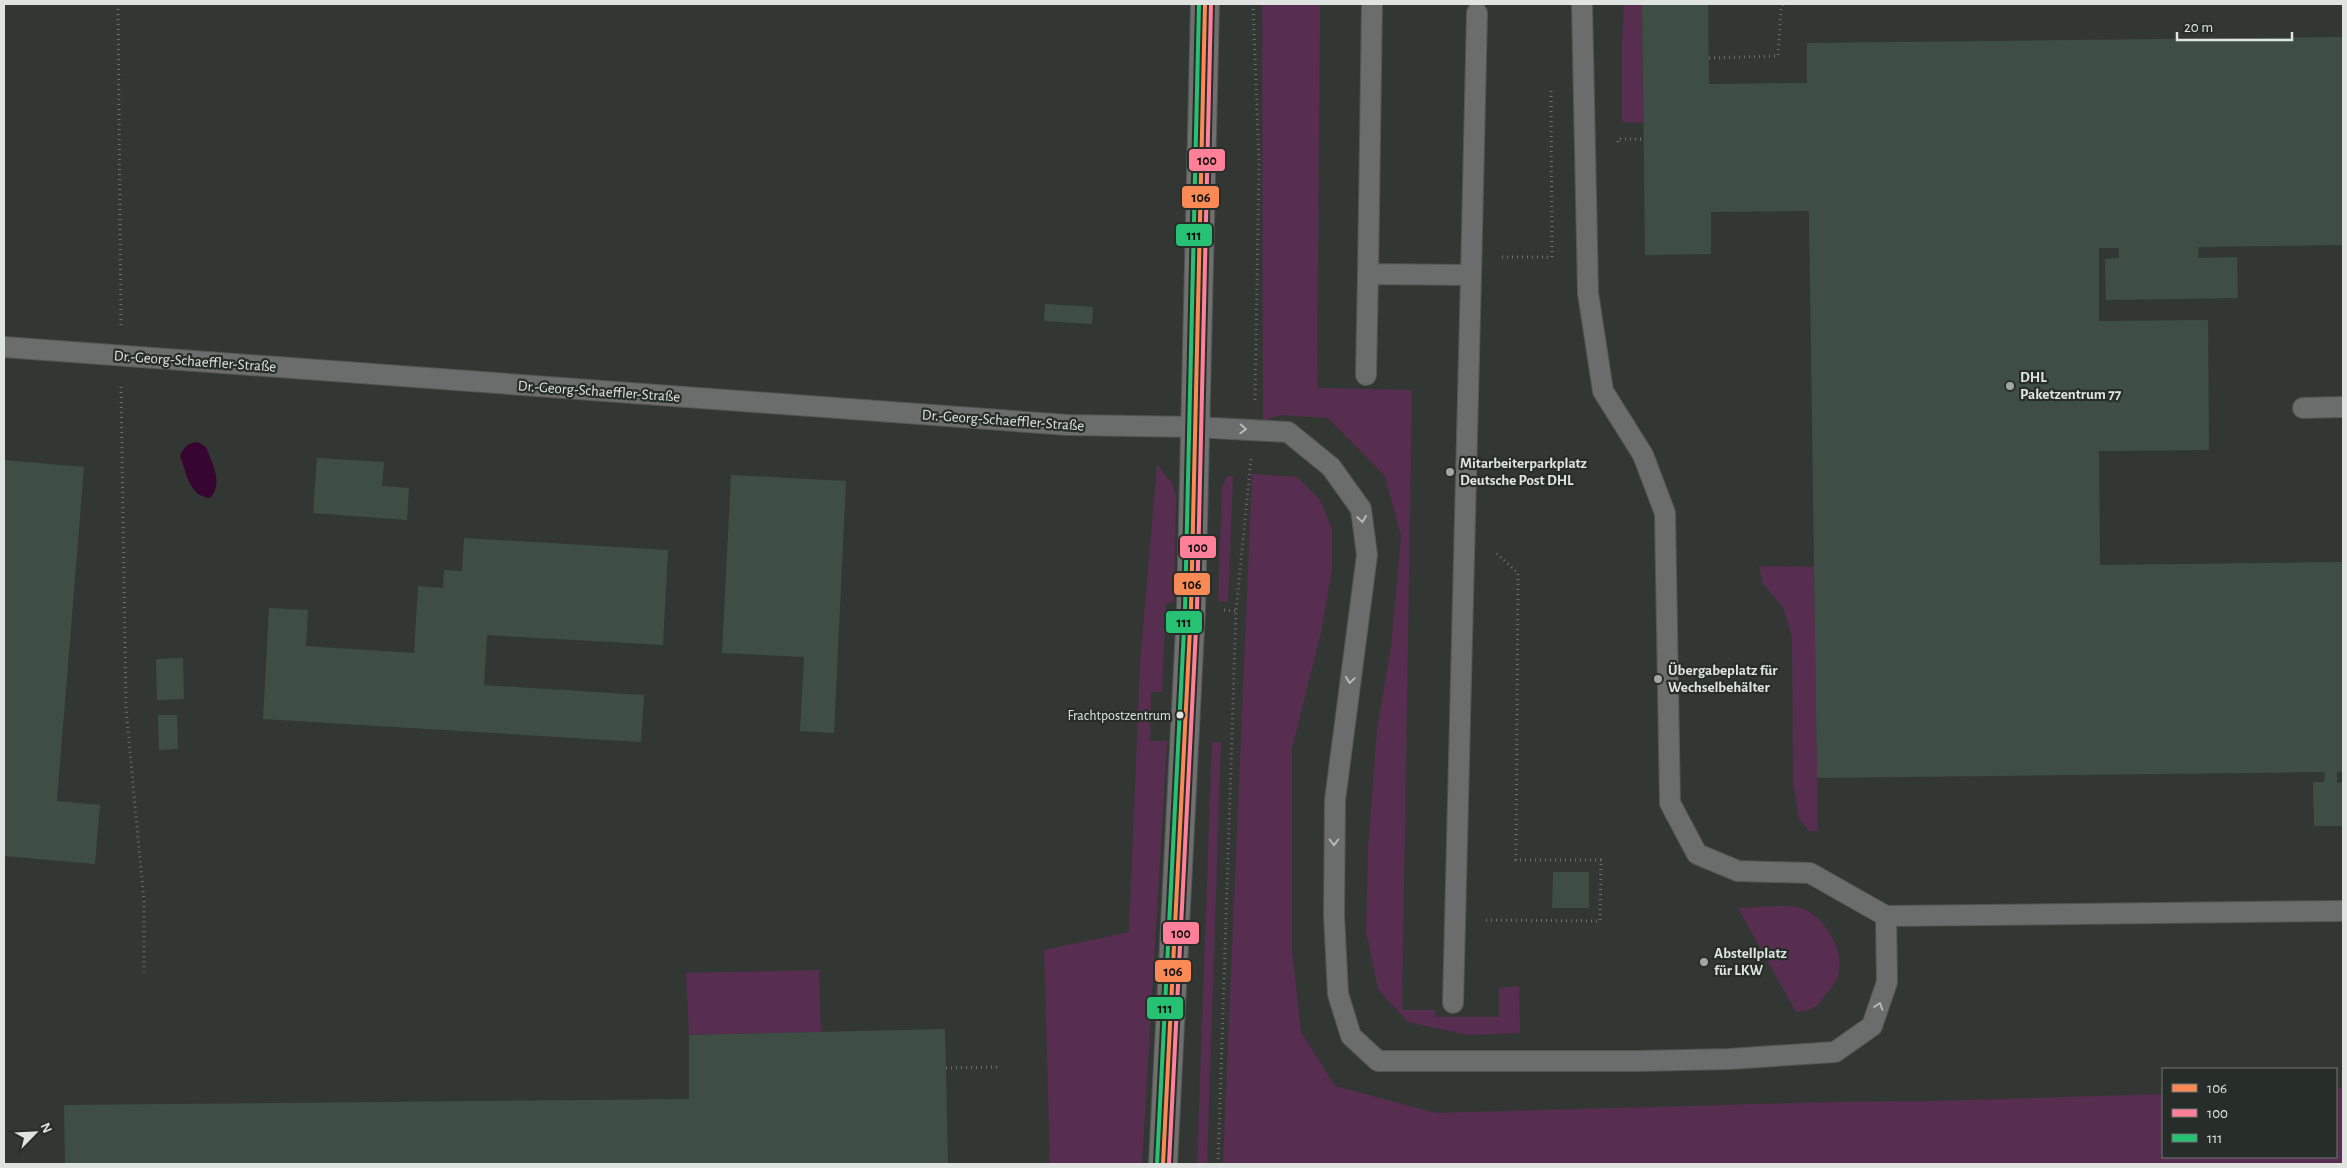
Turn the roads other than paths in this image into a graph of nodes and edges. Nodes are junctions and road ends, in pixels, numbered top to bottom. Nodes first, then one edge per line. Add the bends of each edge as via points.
1 (1205, 4) edge
2 (1372, 4) edge
3 (1582, 4) edge
4 (1477, 13) dead end
5 (1368, 274) junction
6 (1471, 275) junction
7 (4, 347) edge
8 (1366, 375) dead end
9 (2343, 407) edge
10 (2303, 408) dead end
11 (1195, 427) junction
12 (2343, 911) edge
13 (1886, 916) junction
14 (1453, 1002) dead end
15 (1163, 1164) edge

1 - 11 main road
2 - 5 lane
3 - 13 lane via 1588,293 1602,391 1643,455 1665,513 1670,803 1697,854 1738,871 1810,874
4 - 6 lane
5 - 6 lane
5 - 8 lane
6 - 14 lane
7 - 11 lane, Dr.-Georg-Schaeffler-Straße via 1068,426
9 - 10 lane
11 -> 13 lane, Dr.-Georg-Schaeffler-Straße via 1288,432 1331,467 1360,509 1367,555 1335,800 1334,915 1338,994 1351,1036 1378,1061 1729,1059 1835,1052 1872,1026 1887,982
11 - 15 main road via 1191,609
12 - 13 lane

